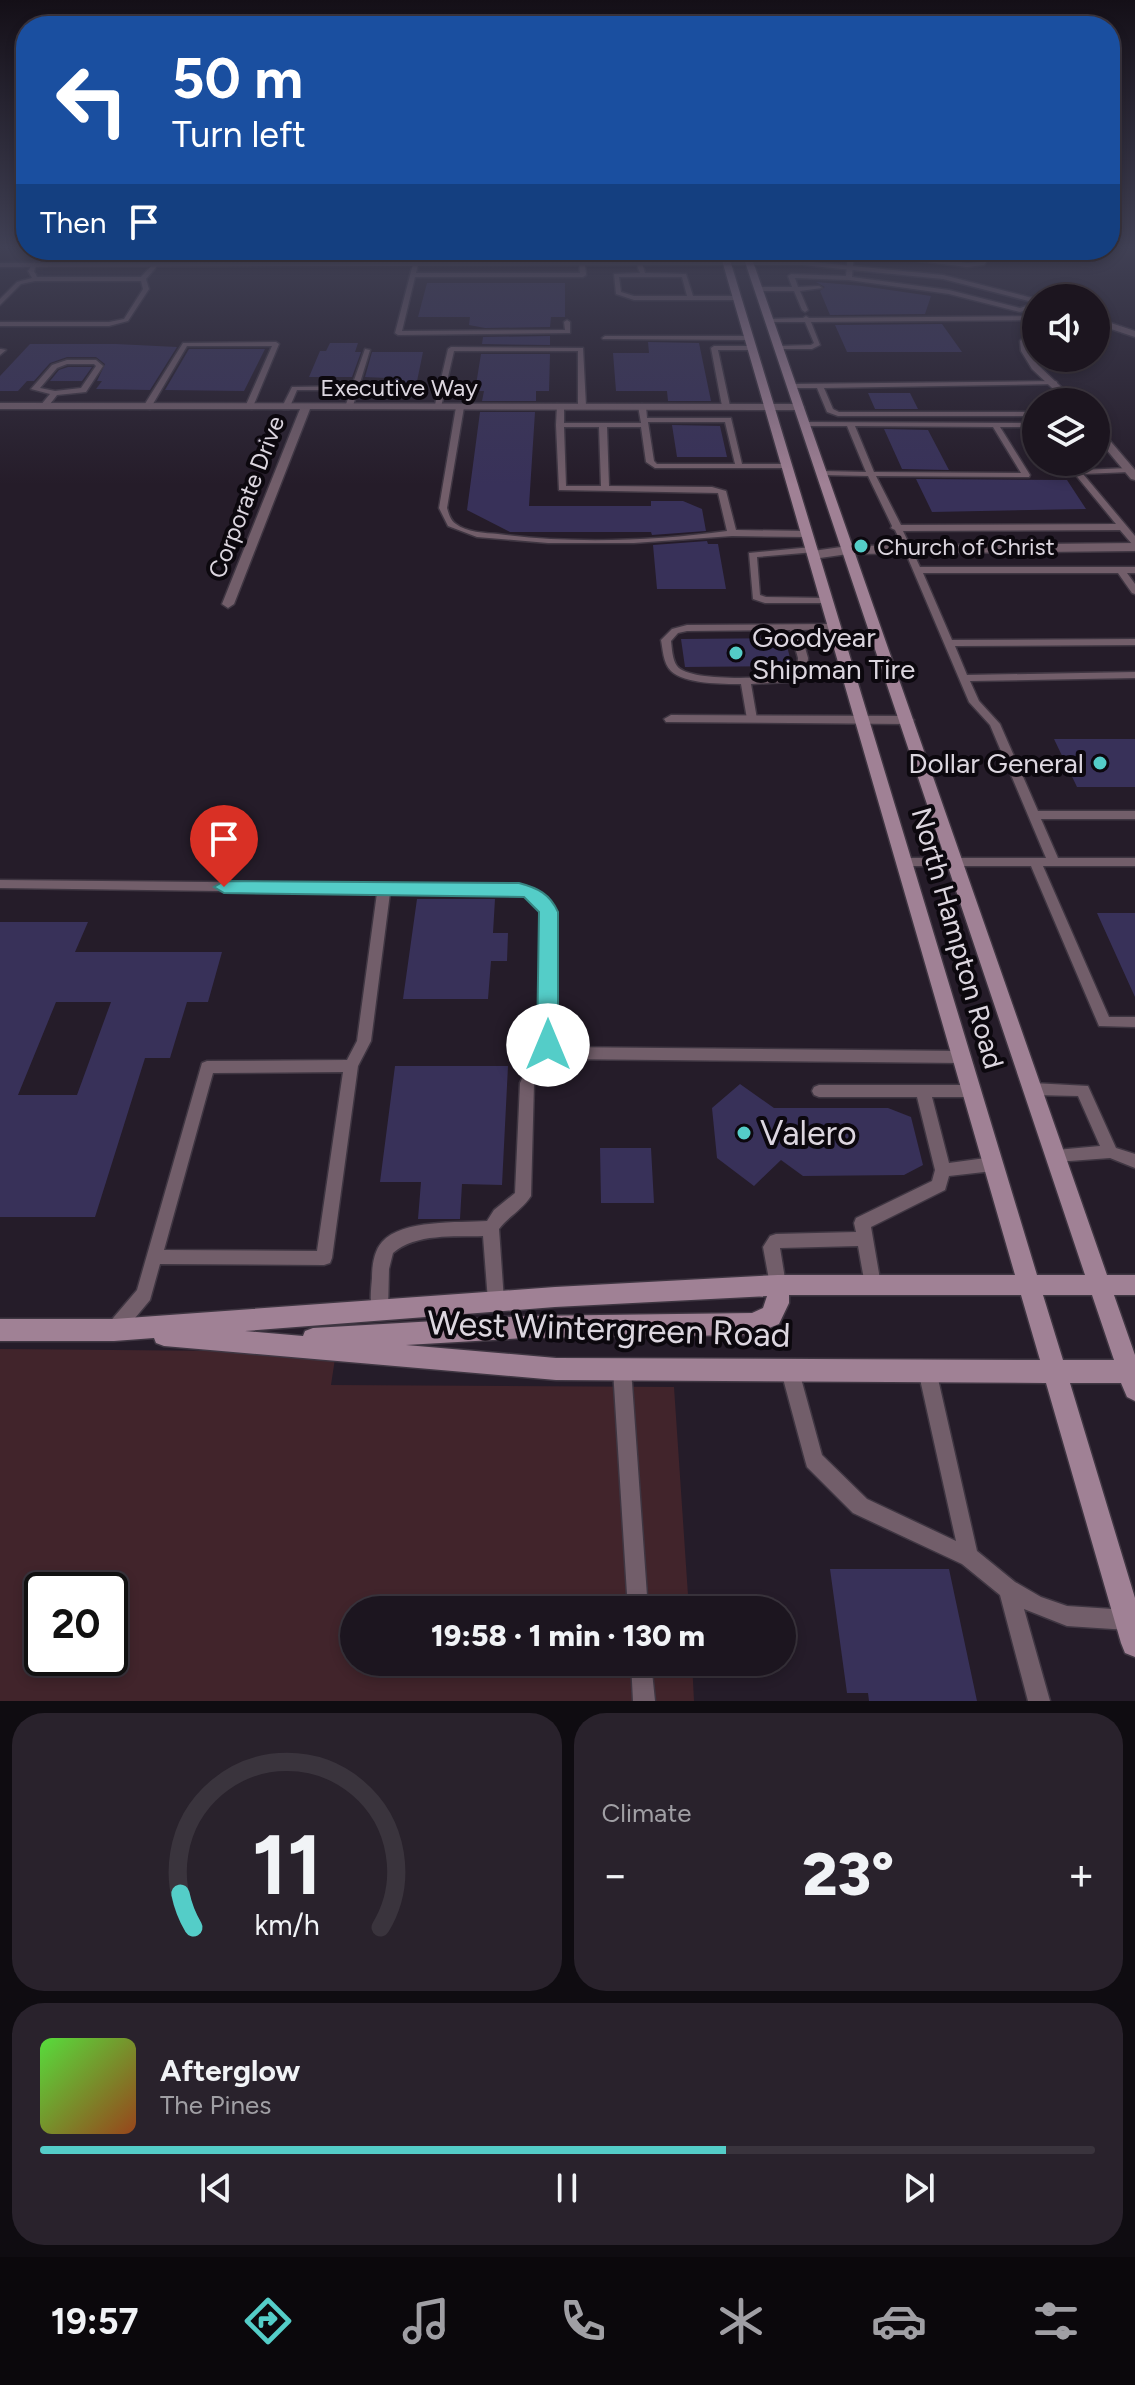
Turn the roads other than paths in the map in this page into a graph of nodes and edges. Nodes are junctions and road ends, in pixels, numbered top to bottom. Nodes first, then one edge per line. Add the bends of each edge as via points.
1 (400, 326) edge
2 (567, 326) edge
3 (745, 326) edge
4 (771, 326) edge
5 (811, 326) edge
6 (1112, 326) edge
7 (1135, 334) edge
8 (605, 338) dead end
9 (750, 343) junction
10 (779, 348) junction
11 (367, 350) dead end
12 (1040, 372) edge
13 (1055, 383) junction
14 (792, 386) junction
15 (820, 386) junction
16 (355, 388) junction
17 (1059, 388) edge
18 (55, 393) junction
19 (0, 406) edge
20 (44, 406) junction
21 (560, 406) junction
22 (582, 406) junction
23 (642, 406) junction
24 (726, 406) junction
25 (769, 406) junction
26 (147, 407) junction
27 (249, 407) junction
28 (286, 407) junction
29 (306, 407) junction
30 (349, 407) junction
31 (437, 407) junction
32 (460, 407) junction
33 (799, 407) junction
34 (1022, 414) edge
35 (644, 422) junction
36 (805, 424) junction
37 (850, 424) junction
38 (560, 425) junction
39 (603, 425) junction
40 (995, 425) junction
41 (1022, 425) edge
42 (1110, 448) edge
43 (717, 466) junction
44 (739, 466) junction
45 (787, 466) junction
46 (822, 473) junction
47 (1110, 473) edge
48 (871, 474) junction
49 (1132, 474) edge
50 (1080, 476) edge
51 (605, 488) junction
52 (722, 491) junction
53 (1120, 527) junction
54 (895, 528) junction
55 (732, 533) junction
56 (807, 534) junction
57 (1135, 545) edge
58 (908, 549) junction
59 (848, 550) junction
60 (812, 552) junction
61 (917, 570) junction
62 (1121, 570) junction
63 (1135, 570) edge
64 (1135, 591) edge
65 (827, 601) junction
66 (228, 604) dead end
67 (794, 627) junction
68 (834, 627) junction
69 (1135, 642) edge
70 (949, 643) junction
71 (1135, 675) edge
72 (963, 678) junction
73 (745, 680) junction
74 (671, 719) dead end
75 (752, 719) junction
76 (862, 720) junction
77 (907, 720) junction
78 (1034, 815) junction
79 (1135, 815) edge
80 (904, 862) junction
81 (955, 862) junction
82 (1035, 862) junction
83 (1054, 862) junction
84 (1135, 862) edge
85 (0, 884) edge
86 (384, 889) junction
87 (1135, 1022) edge
88 (555, 1053) junction
89 (962, 1057) junction
90 (351, 1066) junction
91 (1033, 1089) junction
92 (819, 1091) dead end
93 (923, 1091) junction
94 (971, 1091) junction
95 (1110, 1152) junction
96 (1056, 1156) junction
97 (1135, 1161) edge
98 (993, 1164) junction
99 (943, 1170) junction
100 (491, 1228) junction
101 (865, 1239) junction
102 (155, 1257) junction
103 (778, 1285) junction
104 (873, 1285) junction
105 (1100, 1285) junction
106 (1135, 1285) edge
107 (1029, 1287) junction
108 (496, 1301) junction
109 (380, 1310) junction
110 (0, 1330) edge
111 (114, 1330) junction
112 (256, 1343) junction
113 (622, 1369) junction
114 (1054, 1369) junction
115 (927, 1370) junction
116 (790, 1371) junction
117 (1133, 1377) edge
118 (969, 1557) junction
119 (1008, 1589) junction
120 (637, 1596) edge
121 (1131, 1632) edge
122 (642, 1676) edge
123 (644, 1701) edge
124 (1039, 1701) edge

1 - 2 lane via 398,333 568,332
3 - 9 main road, North Hampton Road
4 - 10 main road, North Hampton Road
5 - 10 lane via 818,344
6 - 7 street
8 - 9 lane
9 - 24 lane via 714,348
9 - 25 main road, North Hampton Road
10 - 14 main road, North Hampton Road
11 - 16 lane
12 - 13 street
13 - 15 lane
13 - 17 street
14 - 15 lane
14 - 33 main road, North Hampton Road
15 - 34 lane via 830,410 838,414
16 - 28 lane via 294,388
16 - 30 lane
18 - 18 lane via 83,390 100,366 52,366 35,389
18 - 20 lane
19 - 20 street, Executive Way
20 - 26 street, Executive Way
21 - 22 street, Executive Way
21 - 32 street, Executive Way
21 - 38 lane
22 - 23 street, Executive Way
22 - 31 lane via 581,349 451,349
23 - 24 street, Executive Way
23 - 35 lane
24 - 25 street, Executive Way
25 - 33 street, Executive Way
25 - 45 main road, North Hampton Road
26 - 27 street, Executive Way
26 - 27 lane via 185,344 276,344
27 - 28 street, Executive Way
28 - 29 street, Executive Way
29 - 30 street, Executive Way
29 - 66 street, Corporate Drive
30 - 31 street, Executive Way
31 - 32 street, Executive Way
32 - 55 lane via 443,508 455,528 481,536 539,539 676,539
33 - 36 main road, North Hampton Road
35 - 39 lane
35 - 43 lane via 655,466
35 - 44 lane via 728,420
36 - 37 lane
36 - 46 main road, North Hampton Road
37 - 40 lane
37 - 48 lane
38 - 39 lane
38 - 51 lane via 562,488
39 - 51 lane
40 - 41 lane
40 - 48 lane via 1026,475
42 - 49 street
43 - 44 lane
43 - 52 lane
44 - 45 lane
45 - 56 main road, North Hampton Road
46 - 48 lane
46 - 59 main road, North Hampton Road
47 - 49 lane
48 - 54 lane
50 - 53 lane
51 - 52 lane
52 - 55 lane
53 - 54 lane
53 - 57 lane
54 - 58 lane
55 - 56 lane
56 - 60 main road, North Hampton Road
57 - 58 street
58 - 59 street
58 - 61 lane
59 - 60 street
59 - 77 main road, North Hampton Road
60 - 65 main road, North Hampton Road
60 - 65 lane via 752,555 756,597
61 - 62 lane
61 - 70 lane
62 - 63 lane
62 - 64 lane
65 - 68 main road, North Hampton Road
67 - 68 lane
67 - 73 lane via 802,675
67 - 73 lane via 687,628 666,640 674,670 686,676
68 - 76 main road, North Hampton Road
69 - 70 lane
70 - 72 lane
71 - 72 lane
72 - 78 lane via 974,702 995,724
73 - 75 lane
74 - 75 street
75 - 76 street
76 - 77 street
76 - 80 main road, North Hampton Road
77 - 81 main road, North Hampton Road
78 - 79 lane
78 - 83 lane
80 - 81 lane
80 - 89 main road, North Hampton Road
81 - 82 lane
81 - 91 main road, North Hampton Road
82 - 83 lane
82 - 87 lane via 1104,1022
83 - 84 lane
85 - 86 lane
86 - 88 lane via 519,889 538,897 549,912 548,1045
86 - 90 lane via 364,1041
88 - 89 lane
88 - 100 lane via 534,1068 527,1083 523,1196
89 - 94 main road, North Hampton Road
90 - 102 lane via 207,1067
90 - 102 lane via 324,1258
91 - 95 lane via 1083,1090
91 - 96 main road, North Hampton Road
92 - 93 lane
93 - 94 lane
93 - 99 lane
94 - 98 main road, North Hampton Road
95 - 96 lane
95 - 97 lane
96 - 105 main road, North Hampton Road
98 - 99 lane
98 - 107 main road, North Hampton Road
99 - 101 lane via 939,1185 862,1223
100 - 108 lane
100 - 109 lane via 422,1233 394,1241 384,1257
101 - 103 lane via 776,1241 771,1247
101 - 104 lane
102 - 111 lane via 144,1294
103 - 104 main road, West Wintergreen Road
103 - 108 main road, West Wintergreen Road
103 - 112 main road via 771,1316 752,1324 525,1327
104 - 107 main road, West Wintergreen Road
105 - 106 main road, West Wintergreen Road
105 - 107 main road, West Wintergreen Road
105 - 117 main road, North Hampton Road
107 - 114 main road, North Hampton Road
108 - 109 main road, West Wintergreen Road
109 - 111 main road, West Wintergreen Road
110 - 111 main road, West Wintergreen Road
111 - 112 main road, West Wintergreen Road
112 - 113 main road, West Wintergreen Road via 556,1369
113 - 116 main road, West Wintergreen Road
113 - 120 lane
114 - 115 main road, West Wintergreen Road
114 - 117 main road, West Wintergreen Road
114 - 121 main road, North Hampton Road
115 - 116 main road, West Wintergreen Road
115 - 118 lane
116 - 118 lane via 814,1460 860,1506
118 - 119 lane
119 - 121 lane via 1067,1616
119 - 124 lane
122 - 123 lane

